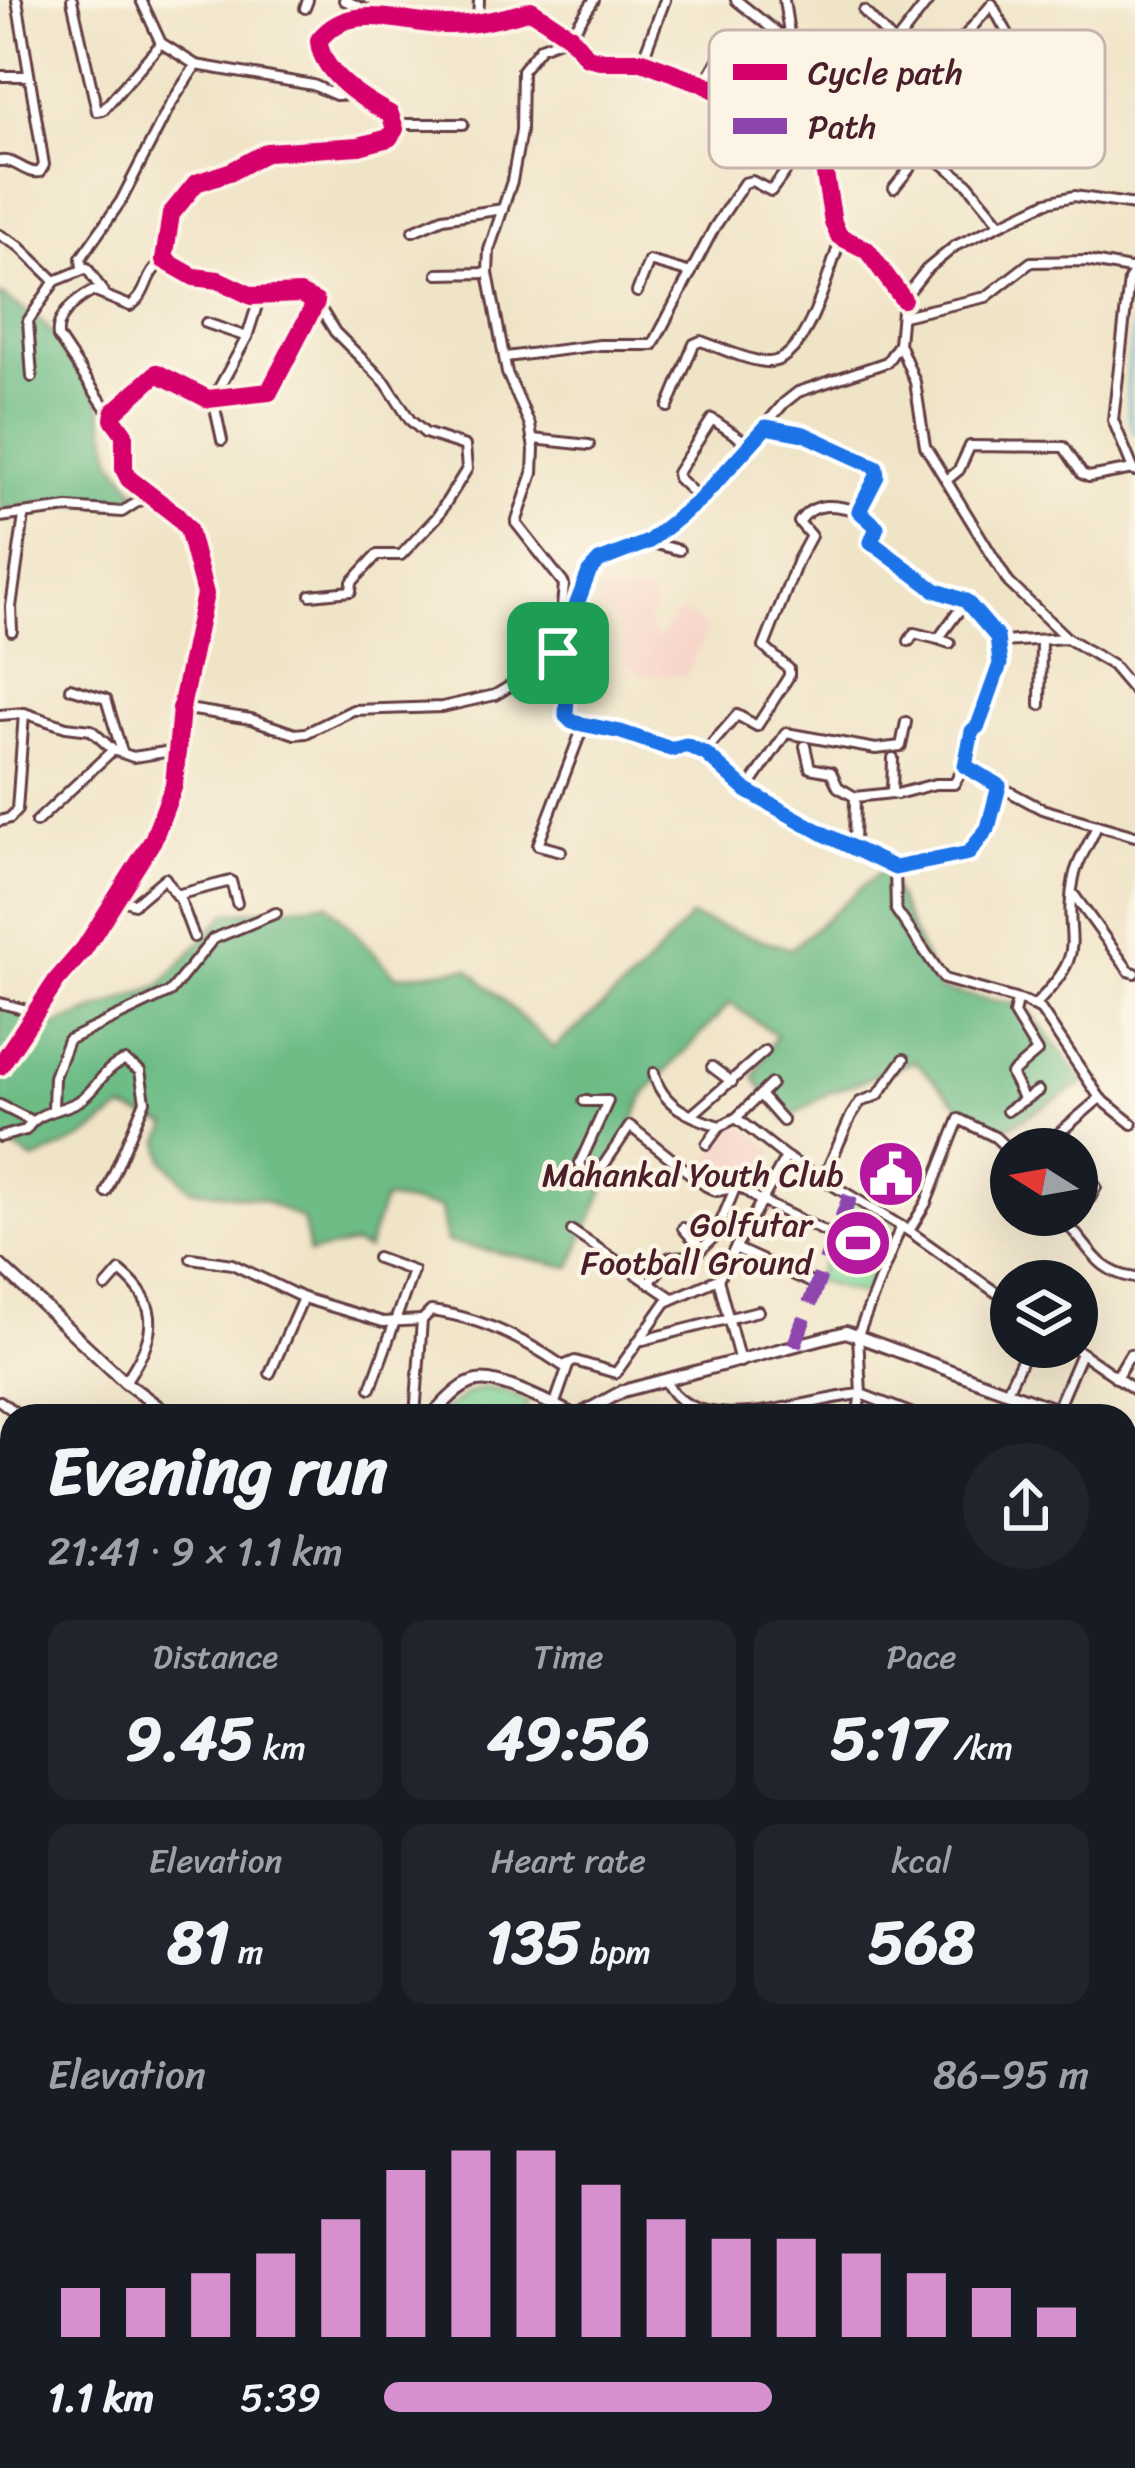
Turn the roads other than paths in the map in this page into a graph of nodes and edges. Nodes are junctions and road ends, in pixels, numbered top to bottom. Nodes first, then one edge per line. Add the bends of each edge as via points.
1 (17, 0) edge
2 (72, 0) edge
3 (141, 0) edge
4 (344, 0) edge
5 (479, 0) edge
6 (594, 0) edge
7 (665, 0) edge
8 (736, 0) edge
9 (784, 0) edge
10 (929, 0) edge
11 (990, 2) edge
12 (370, 11) junction
13 (865, 11) dead end
14 (478, 19) junction
15 (776, 30) edge
16 (788, 30) edge
17 (882, 30) edge
18 (906, 30) edge
19 (967, 30) edge
20 (1005, 30) edge
21 (570, 36) junction
22 (161, 44) junction
23 (642, 61) junction
24 (196, 65) junction
25 (709, 75) edge
26 (0, 76) edge
27 (28, 76) junction
28 (704, 84) junction
29 (709, 87) edge
30 (357, 94) junction
31 (395, 124) junction
32 (463, 124) dead end
33 (0, 161) edge
34 (789, 168) edge
35 (824, 168) edge
36 (911, 168) edge
37 (949, 168) edge
38 (894, 188) dead end
39 (1135, 206) edge
40 (503, 209) junction
41 (1000, 223) junction
42 (413, 231) dead end
43 (0, 235) edge
44 (841, 238) junction
45 (164, 260) junction
46 (82, 268) junction
47 (1135, 270) edge
48 (488, 273) junction
49 (691, 273) junction
50 (438, 274) dead end
51 (55, 281) junction
52 (637, 292) dead end
53 (104, 294) junction
54 (260, 296) junction
55 (903, 299) junction
56 (316, 302) junction
57 (903, 316) junction
58 (206, 323) dead end
59 (247, 337) junction
60 (899, 344) junction
61 (506, 357) junction
62 (32, 376) dead end
63 (212, 400) junction
64 (668, 406) dead end
65 (112, 419) junction
66 (766, 427) junction
67 (222, 440) dead end
68 (532, 440) junction
69 (750, 445) junction
70 (589, 446) dead end
71 (1134, 470) edge
72 (948, 479) junction
73 (148, 495) junction
74 (700, 500) junction
75 (859, 511) junction
76 (24, 516) junction
77 (0, 517) edge
78 (648, 542) junction
79 (679, 550) dead end
80 (310, 595) dead end
81 (966, 601) junction
82 (12, 631) dead end
83 (997, 637) junction
84 (938, 638) junction
85 (1067, 638) junction
86 (910, 641) dead end
87 (1041, 641) junction
88 (950, 643) dead end
89 (558, 653) junction
90 (70, 688) dead end
91 (1135, 692) edge
92 (1040, 705) dead end
93 (181, 707) junction
94 (24, 713) junction
95 (0, 715) edge
96 (906, 722) dead end
97 (584, 724) junction
98 (805, 746) dead end
99 (178, 750) junction
100 (118, 752) junction
101 (704, 753) junction
102 (893, 758) dead end
103 (965, 766) junction
104 (742, 786) junction
105 (999, 786) junction
106 (892, 793) junction
107 (855, 797) junction
108 (0, 821) edge
109 (36, 822) dead end
110 (1097, 825) junction
111 (1135, 836) edge
112 (854, 848) junction
113 (561, 851) dead end
114 (895, 868) junction
115 (178, 894) junction
116 (1072, 894) junction
117 (117, 898) junction
118 (237, 903) dead end
119 (276, 913) dead end
120 (194, 937) dead end
121 (1135, 973) edge
122 (1017, 1000) junction
123 (0, 1003) edge
124 (1034, 1006) junction
125 (35, 1012) junction
126 (764, 1051) dead end
127 (904, 1059) dead end
128 (0, 1066) edge
129 (712, 1067) dead end
130 (654, 1073) dead end
131 (733, 1082) junction
132 (771, 1084) dead end
133 (1039, 1091) dead end
134 (760, 1095) junction
135 (1100, 1098) junction
136 (1024, 1100) junction
137 (584, 1101) dead end
138 (0, 1106) edge
139 (53, 1109) junction
140 (1006, 1111) dead end
141 (693, 1114) junction
142 (736, 1118) junction
143 (32, 1120) junction
144 (783, 1120) dead end
145 (1134, 1124) edge
146 (720, 1126) junction
147 (1064, 1128) edge
148 (990, 1134) edge
149 (0, 1136) edge
150 (707, 1144) dead end
151 (786, 1157) junction
152 (824, 1177) junction
153 (736, 1186) junction
154 (106, 1192) dead end
155 (759, 1200) junction
156 (683, 1228) dead end
157 (905, 1229) junction
158 (572, 1231) dead end
159 (834, 1236) dead end
160 (1079, 1236) edge
161 (701, 1247) junction
162 (735, 1248) junction
163 (190, 1258) dead end
164 (377, 1258) dead end
165 (0, 1265) edge
166 (1135, 1278) edge
167 (718, 1279) junction
168 (650, 1283) junction
169 (814, 1284) dead end
170 (106, 1287) dead end
171 (990, 1288) edge
172 (303, 1298) junction
173 (672, 1298) junction
174 (758, 1312) dead end
175 (730, 1316) junction
176 (422, 1320) junction
177 (394, 1322) junction
178 (858, 1334) junction
179 (643, 1340) junction
180 (1135, 1358) edge
181 (740, 1362) junction
182 (1098, 1365) edge
183 (568, 1366) junction
184 (1020, 1368) edge
185 (1071, 1368) edge
186 (270, 1373) dead end
187 (616, 1373) junction
188 (1116, 1378) junction
189 (664, 1379) junction
190 (125, 1382) junction
191 (370, 1388) dead end
192 (1135, 1390) edge
193 (623, 1391) junction
194 (1011, 1393) junction
195 (861, 1394) junction
196 (154, 1404) edge
197 (416, 1404) edge
198 (444, 1404) edge
199 (549, 1404) edge
200 (555, 1404) edge
201 (599, 1404) edge
202 (686, 1404) edge
203 (804, 1404) edge
204 (859, 1404) edge
205 (887, 1404) edge
206 (1009, 1404) edge
207 (1043, 1404) edge
208 (1059, 1404) edge

1 - 27 street
2 - 22 street via 98,110
3 - 22 street
4 - 12 street
5 - 14 street
6 - 21 street
7 - 23 street
8 - 15 street
9 - 16 street
10 - 18 street
11 - 19 street
11 - 20 street
12 - 14 street via 440,25
12 - 30 street via 319,40 325,60
13 - 17 street
14 - 21 street via 531,10
21 - 23 street via 587,57
21 - 40 street via 541,47 522,70 521,131
22 - 24 street
23 - 28 street
24 - 30 street
24 - 46 street via 80,258
25 - 28 street
26 - 27 street
27 - 33 street via 44,166 34,173
28 - 29 street
30 - 31 street
31 - 32 street
31 - 45 street via 389,138 267,152 196,183 171,214
34 - 49 street via 771,191 744,183
35 - 44 street
36 - 38 street
37 - 41 street
39 - 41 street via 1074,196
40 - 42 street
40 - 48 street
41 - 55 street via 955,246
43 - 51 street
44 - 55 street via 867,250
44 - 64 street via 789,357 768,363 701,341
45 - 53 street via 130,306
45 - 54 street
46 - 51 street
46 - 53 street
47 - 57 street via 1031,262 986,297
47 - 71 street via 1113,420
48 - 50 street
48 - 61 street
49 - 52 street via 649,261
49 - 61 street via 653,345
51 - 62 street via 28,321
53 - 65 street via 93,291 71,306 56,333
54 - 56 street via 300,294
54 - 59 street
55 - 57 street
56 - 63 street via 272,390
56 - 80 street via 410,421 464,446 467,469 401,555 377,555 351,591
57 - 60 street
58 - 59 street
59 - 63 street
60 - 66 street via 887,362 798,392
60 - 72 street via 915,382 925,446
61 - 68 street
63 - 65 street via 157,373
63 - 67 street
65 - 73 street via 126,442 124,469
66 - 69 street
66 - 75 street via 804,434 876,467
68 - 70 street
68 - 89 street via 533,473 516,523 564,584
69 - 74 street
69 - 74 street via 712,419 677,473
71 - 72 street via 1089,477 1064,447 970,446
72 - 85 street via 1009,583
73 - 76 street via 122,512 68,508
73 - 93 street via 188,530 206,594
74 - 78 street
75 - 81 street via 877,527 871,542 935,590
75 - 101 street via 817,507 799,522 811,536 764,647 789,676 757,726 737,715
76 - 77 street
76 - 82 street
78 - 79 street
78 - 89 street via 589,572
81 - 83 street
81 - 84 street
83 - 87 street
83 - 103 street via 1000,664
84 - 86 street via 914,633
84 - 88 street
85 - 87 street
85 - 91 street via 1112,665
87 - 92 street
89 - 93 street via 495,695 442,707 353,710 306,733
89 - 97 street via 568,670 566,716
90 - 100 street via 106,699
93 - 99 street
94 - 95 street
94 - 100 street via 92,730
94 - 108 street via 17,810
96 - 104 street via 901,746 786,733 752,784
97 - 101 street
97 - 113 street via 538,845
98 - 107 street via 810,768 831,772
99 - 100 street
99 - 117 street via 165,813
100 - 109 street
101 - 104 street
102 - 106 street
103 - 105 street
103 - 106 street via 954,784
104 - 112 street
105 - 110 street
105 - 114 street via 988,828 969,853
106 - 107 street
107 - 112 street
110 - 111 street
110 - 116 street
112 - 114 street
114 - 122 street via 896,910 944,979
115 - 117 street via 166,878 134,904
115 - 118 street via 231,881
115 - 120 street
116 - 121 street
116 - 124 street via 1073,954
117 - 125 street
119 - 139 street via 213,939 170,992 68,1040
122 - 124 street
122 - 136 street via 1014,1014 1037,1052 1011,1074
123 - 125 street
124 - 135 street
125 - 128 street
126 - 131 street
127 - 152 street via 850,1116
129 - 131 street
130 - 141 street via 664,1100
131 - 141 street
132 - 134 street
133 - 136 street
134 - 142 street
134 - 144 street
135 - 145 street
135 - 147 street
136 - 140 street
137 - 153 street via 608,1101 583,1171 606,1166 630,1126 706,1186
138 - 143 street
139 - 143 street
139 - 154 street via 76,1103 115,1063 140,1071 146,1101
141 - 146 street
142 - 146 street
142 - 151 street
143 - 149 street via 26,1130
146 - 150 street
148 - 157 street via 959,1119 926,1203
151 - 152 street
151 - 155 street
152 - 157 street
153 - 155 street
153 - 161 street via 716,1236
155 - 159 street
155 - 162 street
156 - 161 street
157 - 171 street
157 - 178 street
158 - 168 street
160 - 166 street via 1100,1265
161 - 168 street via 694,1256 670,1257
162 - 167 street
162 - 169 street
163 - 172 street via 232,1264
164 - 177 street via 413,1271
165 - 190 main road
167 - 173 street
167 - 175 street
168 - 173 street
170 - 190 street via 120,1271 134,1282 153,1327
172 - 177 street
172 - 186 street
173 - 179 street
174 - 175 street
175 - 179 street
175 - 181 street
176 - 177 street
176 - 183 street via 431,1311 455,1314 529,1341
176 - 197 street
177 - 191 street
178 - 181 main road
178 - 194 main road
178 - 195 street
179 - 187 street
180 - 188 street via 1130,1354
181 - 189 main road
182 - 188 street
183 - 187 street
183 - 200 street
184 - 194 street
185 - 208 street
187 - 193 street
188 - 192 street
189 - 193 main road
189 - 202 street
190 - 196 main road
193 - 201 main road
194 - 206 street
194 - 207 main road
195 - 203 street
195 - 204 street
195 - 205 street
198 - 199 main road via 477,1380

